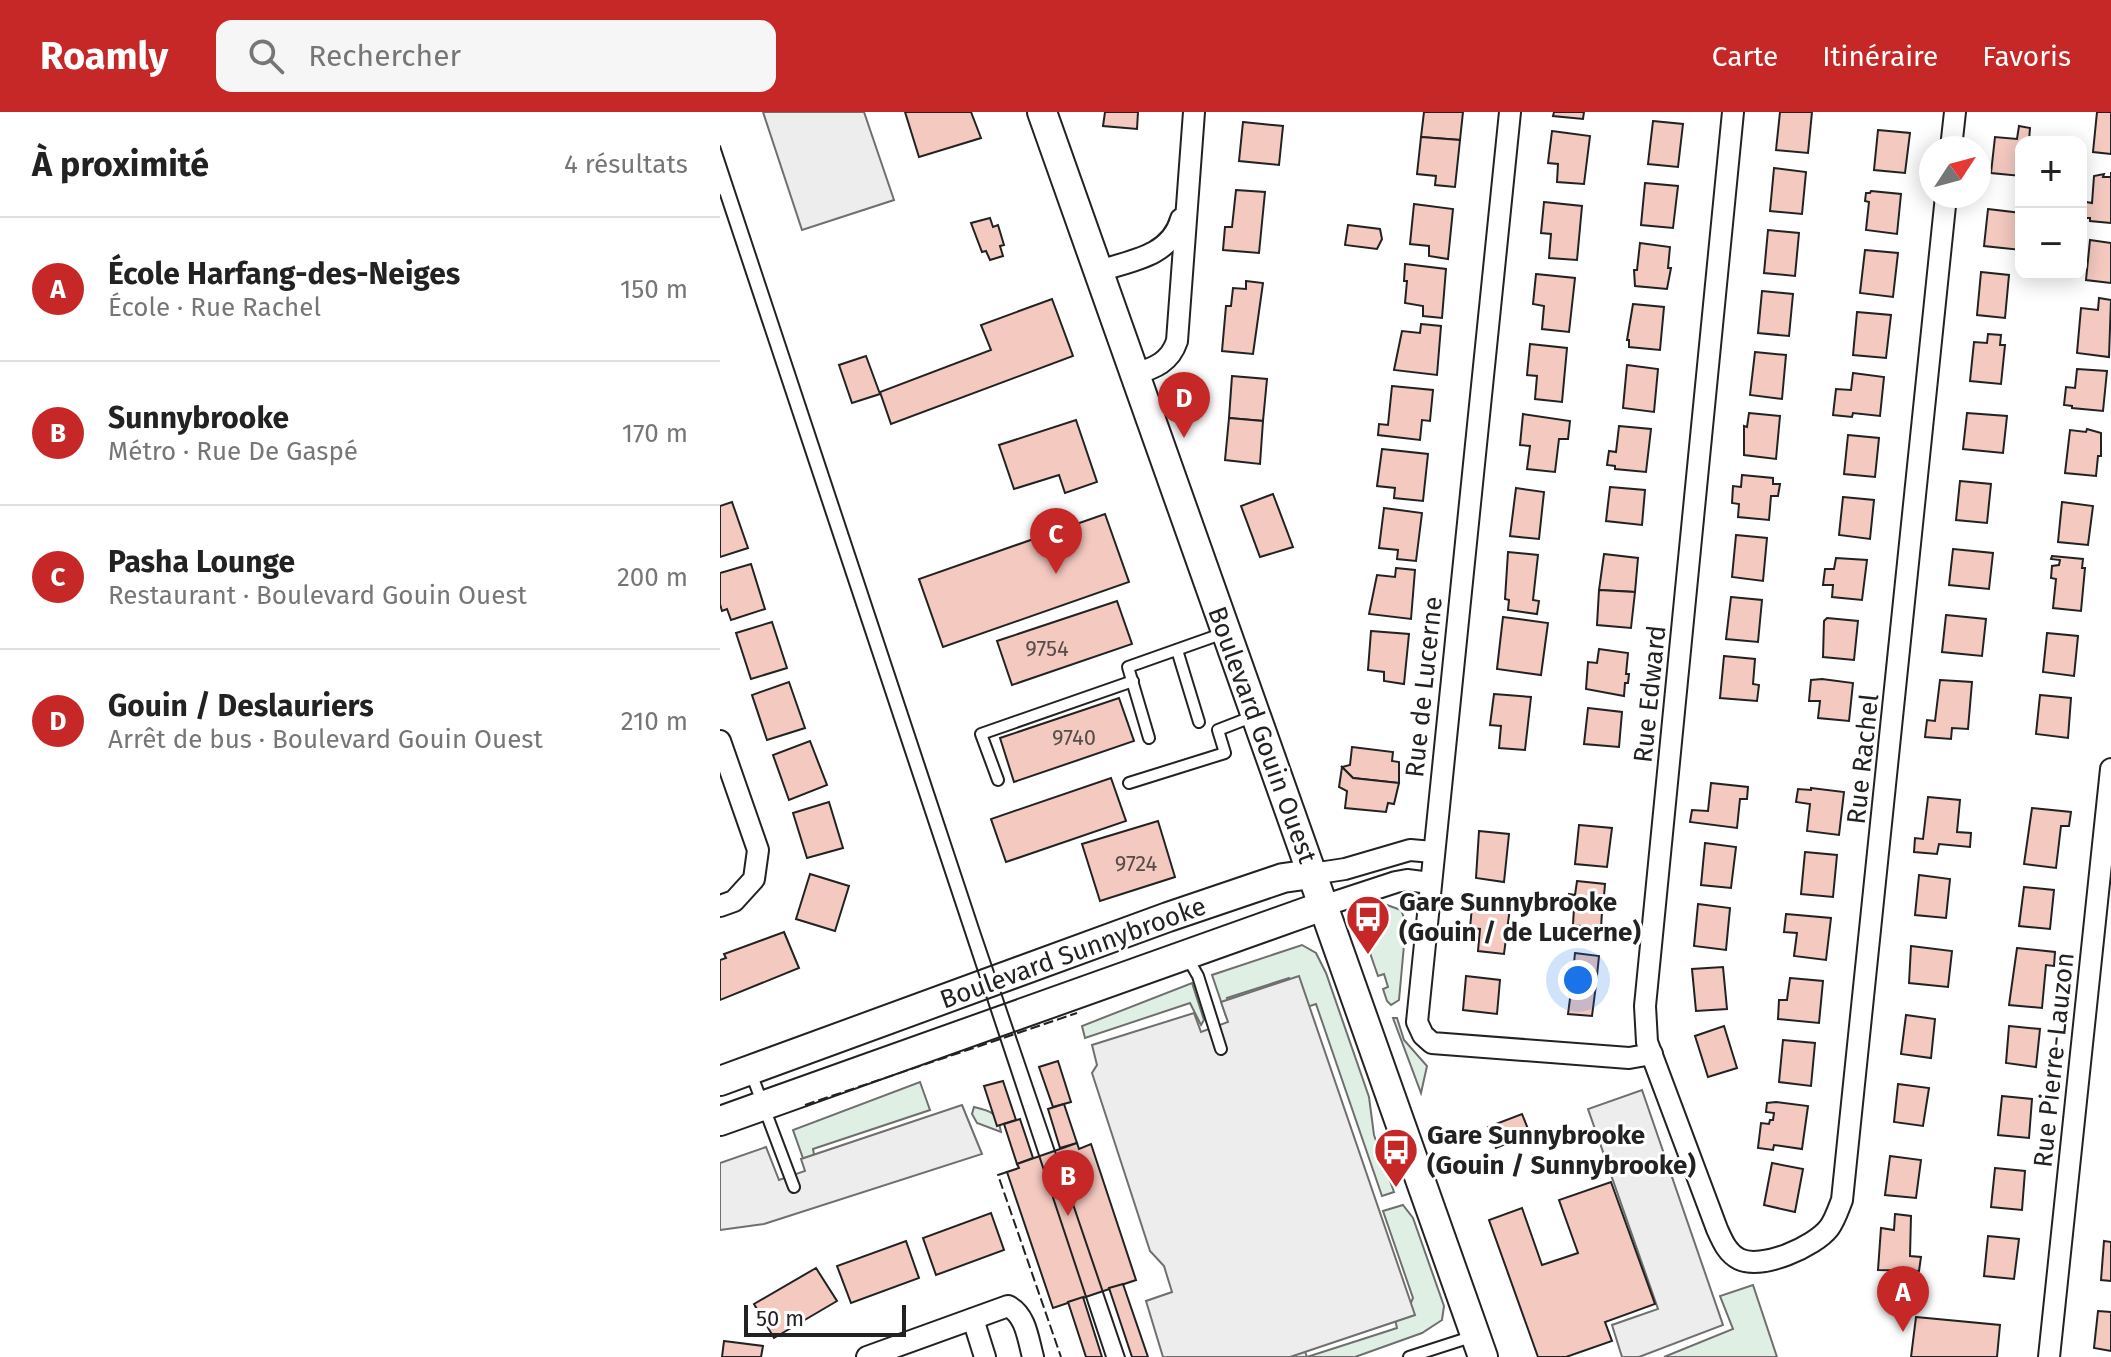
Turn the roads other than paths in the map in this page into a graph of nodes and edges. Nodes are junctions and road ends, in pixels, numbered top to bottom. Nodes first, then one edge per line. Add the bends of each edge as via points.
1 (1042, 112) edge
2 (1194, 112) edge
3 (1510, 112) edge
4 (1733, 112) edge
5 (1955, 112) edge
6 (1952, 136) edge
7 (1186, 195) junction
8 (1945, 208) edge
9 (1098, 271) junction
10 (1135, 374) junction
11 (1226, 633) junction
12 (1177, 650) junction
13 (1133, 681) junction
14 (1256, 716) junction
15 (1199, 722) dead end
16 (1149, 738) dead end
17 (720, 741) edge
18 (2111, 769) edge
19 (998, 780) dead end
20 (1129, 783) dead end
21 (1433, 852) junction
22 (1312, 874) junction
23 (1430, 883) junction
24 (720, 906) edge
25 (1323, 906) junction
26 (1186, 955) junction
27 (1221, 1049) dead end
28 (1652, 1054) junction
29 (751, 1071) junction
30 (720, 1081) edge
31 (763, 1105) junction
32 (720, 1121) edge
33 (794, 1187) dead end
34 (1741, 1260) joint
35 (973, 1319) junction
36 (1480, 1346) edge
37 (867, 1357) edge
38 (985, 1357) edge
39 (1033, 1357) edge
40 (1409, 1357) edge
41 (2049, 1357) edge

1 - 9 main road, Boulevard Gouin Ouest
2 - 7 street
3 - 21 street, Rue de Lucerne
4 - 28 street, Rue Edward via 1646,986 1645,1023
5 - 6 street
7 - 9 street via 1178,232 1168,245
7 - 10 street via 1177,341 1161,365
8 - 34 street, Rue Rachel via 1842,1200 1831,1226 1809,1245 1768,1261
9 - 10 main road, Boulevard Gouin Ouest
10 - 11 main road, Boulevard Gouin Ouest
11 - 12 lane
11 - 14 main road, Boulevard Gouin Ouest
12 - 13 lane via 1128,667
12 - 15 lane
13 - 16 lane
13 - 19 lane via 981,734
14 - 20 lane via 1218,730 1225,753
14 - 22 main road, Boulevard Gouin Ouest
17 - 24 street via 758,850 754,879 734,901
18 - 41 street, Rue Pierre-Lauzon
21 - 22 street, Boulevard Sunnybrooke via 1410,850
21 - 23 street, Rue de Lucerne
22 - 25 main road, Boulevard Gouin Ouest
22 - 29 main road, Boulevard Sunnybrooke via 1283,878 1168,917
23 - 25 street, Boulevard Sunnybrooke via 1396,882
23 - 28 street, Rue de Lucerne via 1417,1010 1427,1039 1544,1053 1636,1058
25 - 26 main road, Boulevard Sunnybrooke
25 - 36 main road, Boulevard Gouin Ouest
26 - 27 lane
26 - 31 main road, Boulevard Sunnybrooke
28 - 34 street, Rue Edward via 1717,1229 1728,1250
29 - 30 main road, Boulevard Sunnybrooke
29 - 31 lane
31 - 32 main road, Boulevard Sunnybrooke
31 - 33 lane
35 - 37 street
35 - 38 street
35 - 39 street via 1008,1306 1017,1311
36 - 40 lane

